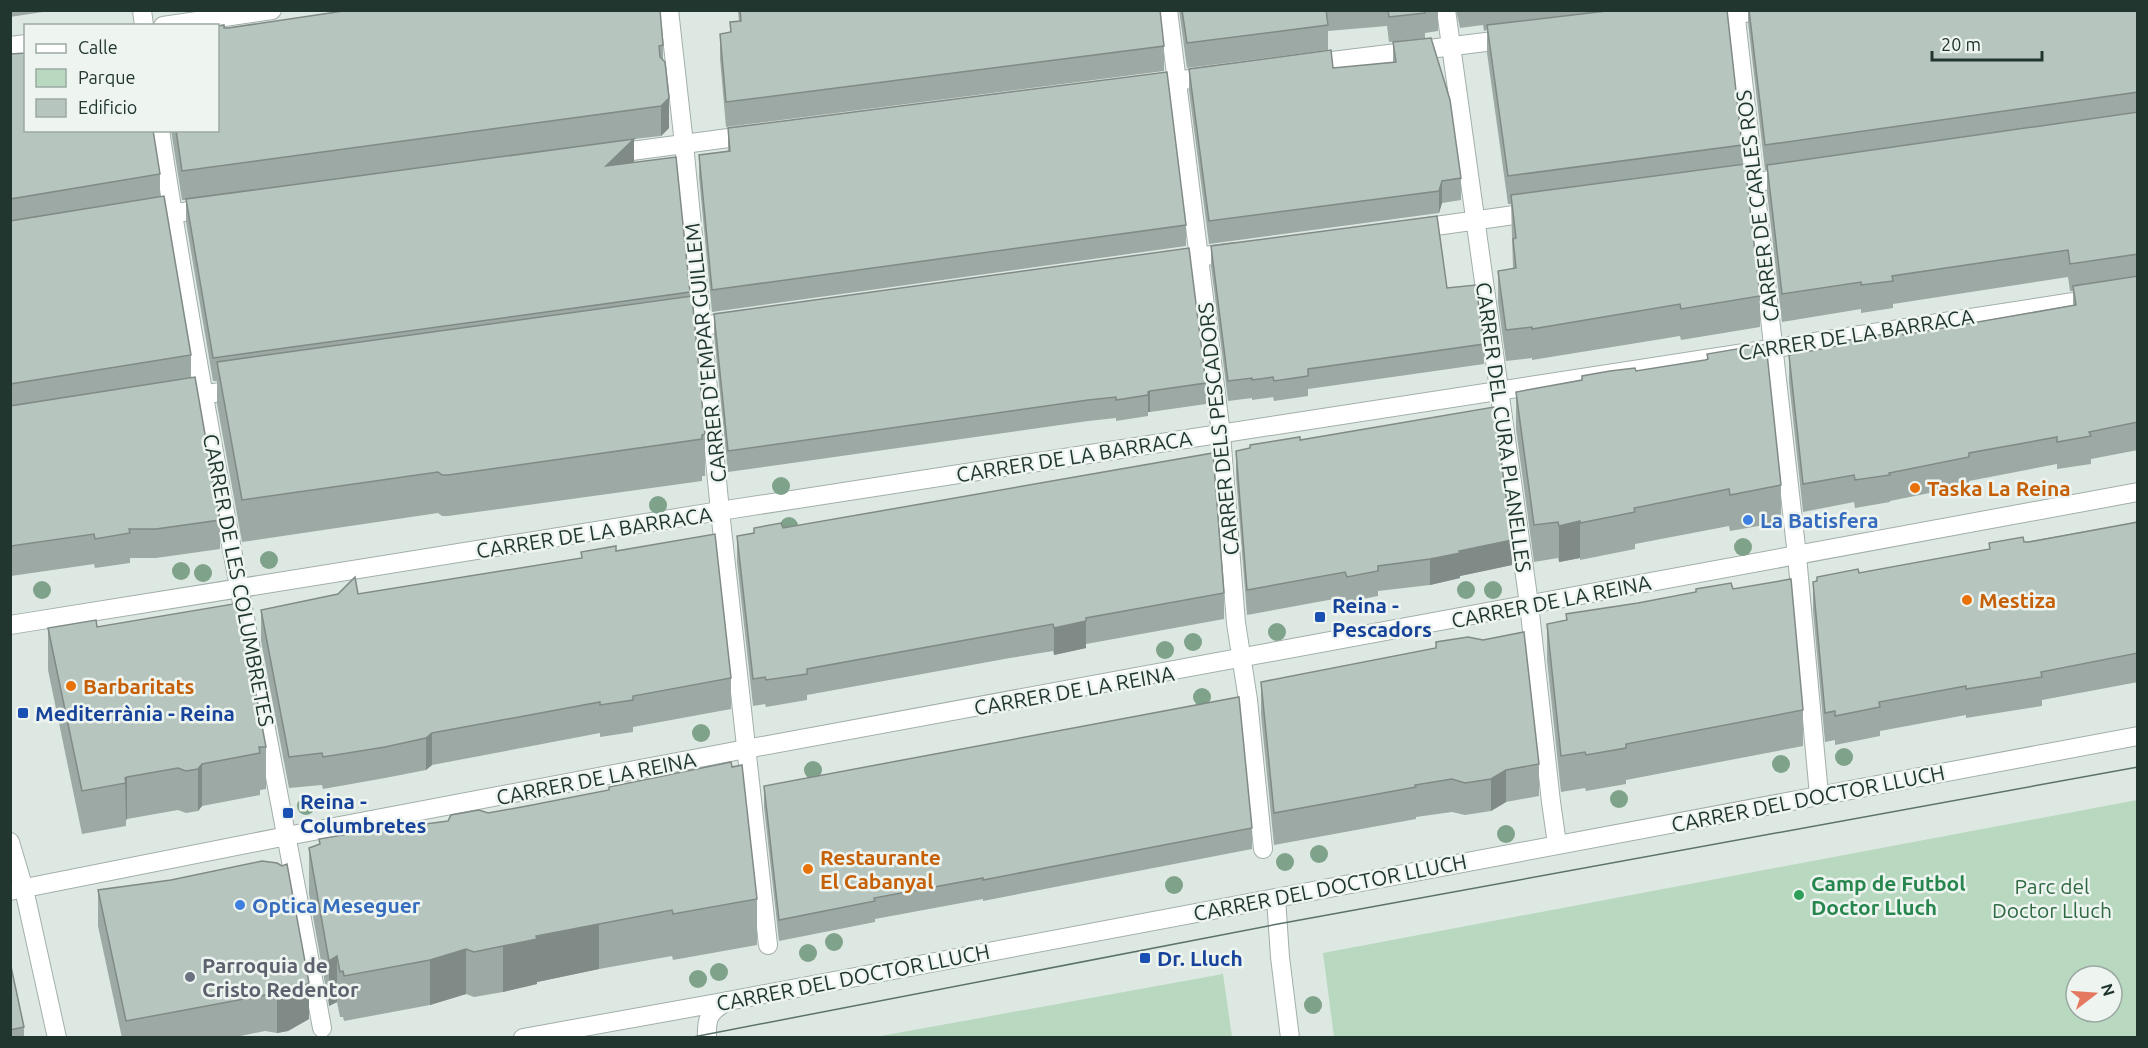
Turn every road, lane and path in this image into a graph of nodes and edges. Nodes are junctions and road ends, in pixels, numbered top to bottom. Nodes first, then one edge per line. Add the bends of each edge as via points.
1 (272, 10) edge
2 (669, 10) edge
3 (1168, 10) edge
4 (1446, 10) edge
5 (1767, 10) edge
6 (1735, 12) edge
7 (1688, 20) edge
8 (177, 24) edge
9 (1522, 38) edge
10 (1450, 46) junction
11 (1296, 66) edge
12 (1225, 75) edge
13 (1177, 81) junction
14 (1127, 87) edge
15 (160, 132) edge
16 (766, 133) edge
17 (684, 144) junction
18 (591, 156) edge
19 (1812, 174) edge
20 (1755, 183) junction
21 (1708, 189) edge
22 (230, 205) edge
23 (1557, 210) edge
24 (172, 213) junction
25 (126, 221) edge
26 (1476, 221) junction
27 (1395, 231) edge
28 (1257, 249) edge
29 (1199, 257) junction
30 (1149, 263) edge
31 (2138, 292) edge
32 (762, 318) edge
33 (703, 326) junction
34 (656, 333) edge
35 (1774, 347) junction
36 (252, 387) edge
37 (1499, 392) junction
38 (204, 394) junction
39 (159, 401) edge
40 (1221, 434) junction
41 (2138, 492) edge
42 (720, 511) junction
43 (1797, 556) junction
44 (240, 588) junction
45 (1529, 604) junction
46 (10, 625) edge
47 (1242, 659) junction
48 (2138, 736) edge
49 (746, 749) junction
50 (1819, 795) junction
51 (287, 836) junction
52 (10, 842) edge
53 (1557, 844) junction
54 (1263, 849) dead end
55 (17, 890) edge
56 (1276, 898) junction
57 (768, 945) dead end
58 (728, 1001) junction
59 (322, 1028) dead end
60 (57, 1038) edge
61 (523, 1038) edge
62 (707, 1038) edge
63 (1290, 1038) edge

1 - 8 street
2 - 17 street, CARRER D'EMPAR GUILLEM
3 - 13 street, CARRER DELS PESCADORS
4 - 10 street, CARRER DEL CURA PLANELLES
5 - 6 street
6 - 7 street
6 - 20 street, CARRER DE CARLES ROS
9 - 10 street
10 - 11 street
10 - 26 street, CARRER DEL CURA PLANELLES
12 - 13 street
13 - 14 street
13 - 29 street, CARRER DELS PESCADORS
15 - 24 street, CARRER DE LES COLUMBRETES
16 - 17 street
17 - 18 street
17 - 33 street, CARRER D'EMPAR GUILLEM
19 - 20 street
20 - 21 street
20 - 35 street, CARRER DE CARLES ROS
22 - 24 street
23 - 26 street
24 - 25 street
24 - 38 street, CARRER DE LES COLUMBRETES
26 - 27 street
26 - 37 street, CARRER DEL CURA PLANELLES
28 - 29 street
29 - 30 street
29 - 40 street, CARRER DELS PESCADORS
31 - 35 street, CARRER DE LA BARRACA
32 - 33 street
33 - 34 street
33 - 42 street, CARRER D'EMPAR GUILLEM
35 - 37 street, CARRER DE LA BARRACA
35 - 43 street, CARRER DE CARLES ROS
36 - 38 street
37 - 40 street, CARRER DE LA BARRACA
37 - 45 street, CARRER DEL CURA PLANELLES
38 - 39 street
38 - 44 street, CARRER DE LES COLUMBRETES
40 - 42 street, CARRER DE LA BARRACA
40 - 47 street, CARRER DELS PESCADORS
41 - 43 street, CARRER DE LA REINA
42 - 44 street, CARRER DE LA BARRACA
42 - 49 street, CARRER D'EMPAR GUILLEM
43 - 45 street, CARRER DE LA REINA
43 - 50 street, CARRER DE CARLES ROS
44 - 46 street, CARRER DE LA BARRACA
44 - 51 street, CARRER DE LES COLUMBRETES
45 - 47 street, CARRER DE LA REINA
45 - 53 street, CARRER DEL CURA PLANELLES
47 - 49 street, CARRER DE LA REINA
47 - 54 street, CARRER DELS PESCADORS
48 - 50 street, CARRER DEL DOCTOR LLUCH
49 - 51 street, CARRER DE LA REINA
49 - 57 street, CARRER D'EMPAR GUILLEM
50 - 53 street, CARRER DEL DOCTOR LLUCH
51 - 55 street, CARRER DE LA REINA
51 - 59 street, CARRER DE LES COLUMBRETES
52 - 55 street
53 - 56 street, CARRER DEL DOCTOR LLUCH
55 - 60 street
56 - 58 street, CARRER DEL DOCTOR LLUCH
56 - 63 street
58 - 61 street, CARRER DEL DOCTOR LLUCH
58 - 62 street via 708,1018

